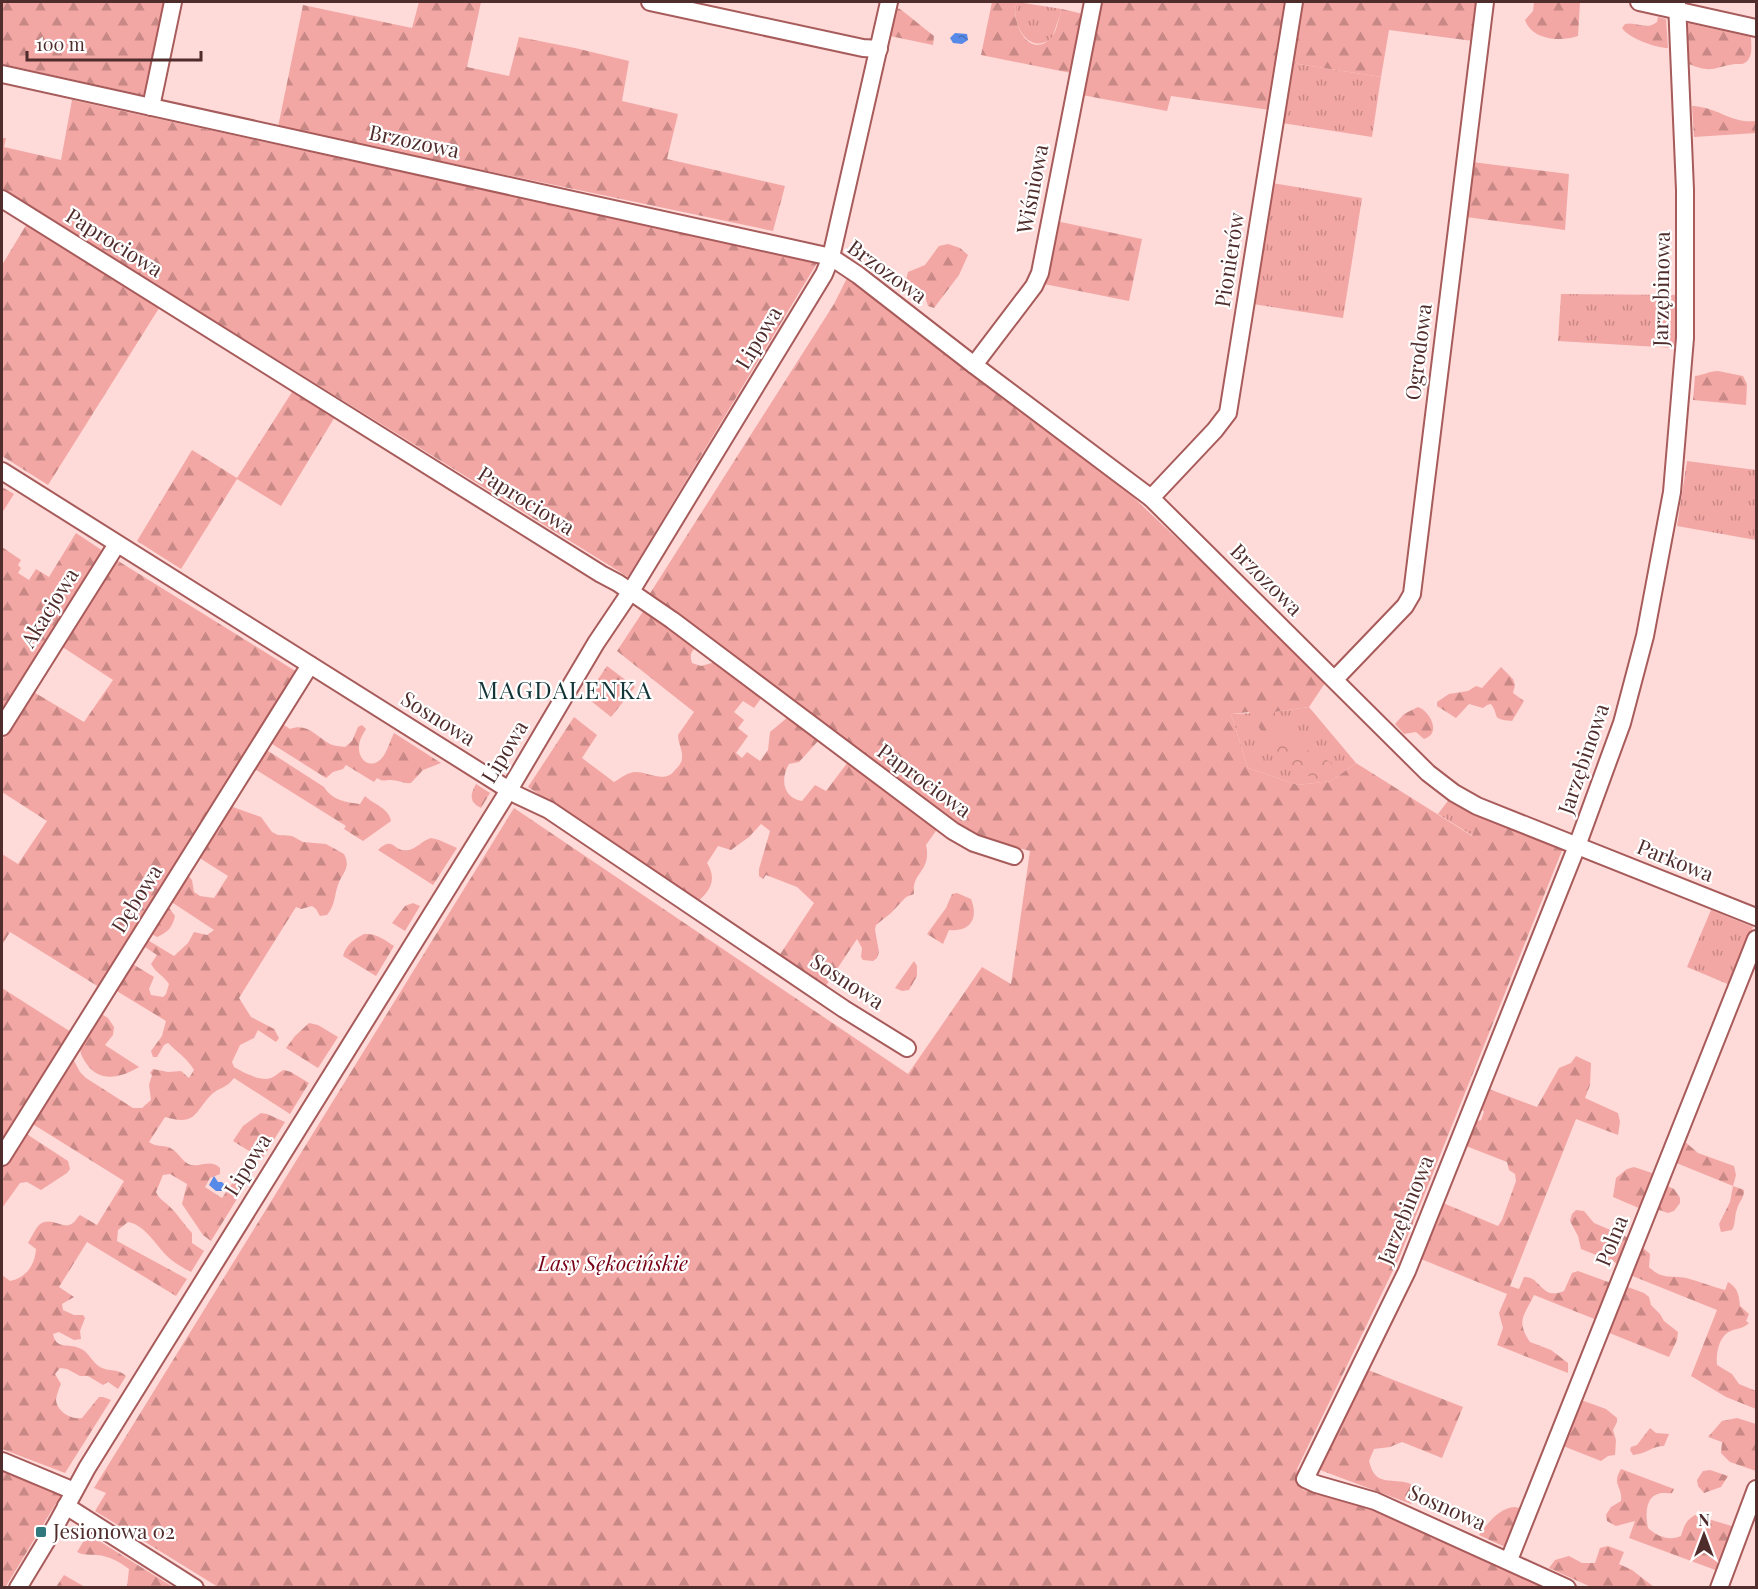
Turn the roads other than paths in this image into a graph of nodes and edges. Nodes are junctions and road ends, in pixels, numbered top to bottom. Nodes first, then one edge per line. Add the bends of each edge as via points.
1 (173, 2) edge
2 (650, 2) edge
3 (889, 2) edge
4 (1093, 2) edge
5 (1294, 2) edge
6 (1485, 2) edge
7 (1639, 2) edge
8 (1678, 6) edge
9 (1756, 28) edge
10 (879, 50) junction
11 (2, 74) edge
12 (151, 107) junction
13 (2, 199) edge
14 (831, 257) junction
15 (974, 365) junction
16 (2, 471) edge
17 (1151, 498) junction
18 (117, 544) junction
19 (631, 591) junction
20 (310, 665) junction
21 (1335, 679) junction
22 (2, 727) edge
23 (509, 790) junction
24 (1577, 846) junction
25 (1014, 856) dead end
26 (1756, 917) edge
27 (1756, 939) edge
28 (907, 1048) dead end
29 (2, 1157) edge
30 (2, 1461) edge
31 (1305, 1479) joint
32 (1756, 1489) edge
33 (70, 1498) junction
34 (1509, 1560) junction
35 (18, 1587) edge
36 (195, 1587) edge
37 (1567, 1587) edge
38 (1719, 1587) edge

1 - 12 street
2 - 10 street
3 - 10 street, Lipowa
4 - 15 street, Wiśniowa via 1040,273
5 - 17 street, Pionierów via 1229,410
6 - 21 street, Ogrodowa via 1412,594 1406,606
7 - 8 street
8 - 9 street
8 - 24 street, Jarzębinowa via 1686,280 1672,492 1645,636 1627,706
10 - 14 street, Lipowa
11 - 12 street, Brzozowa
12 - 14 street, Brzozowa
13 - 19 street, Paprociowa
14 - 15 street, Brzozowa
14 - 19 street, Lipowa
15 - 17 street, Brzozowa
16 - 18 street, Sosnowa
17 - 21 street, Brzozowa
18 - 20 street, Sosnowa
18 - 22 street, Akacjowa
19 - 23 street, Lipowa
19 - 25 street, Paprociowa via 953,831 974,843
20 - 23 street, Sosnowa
20 - 29 street, Dębowa
21 - 24 street, Brzozowa via 1428,773 1457,795
23 - 28 street, Sosnowa via 549,810
23 - 33 street, Lipowa
24 - 26 street, Parkowa
24 - 31 street, Jarzębinowa via 1407,1271
27 - 34 street, Polna
30 - 33 street
31 - 34 street, Sosnowa via 1375,1501
32 - 38 street
33 - 35 street, Lipowa
33 - 36 street
34 - 37 street, Sosnowa

